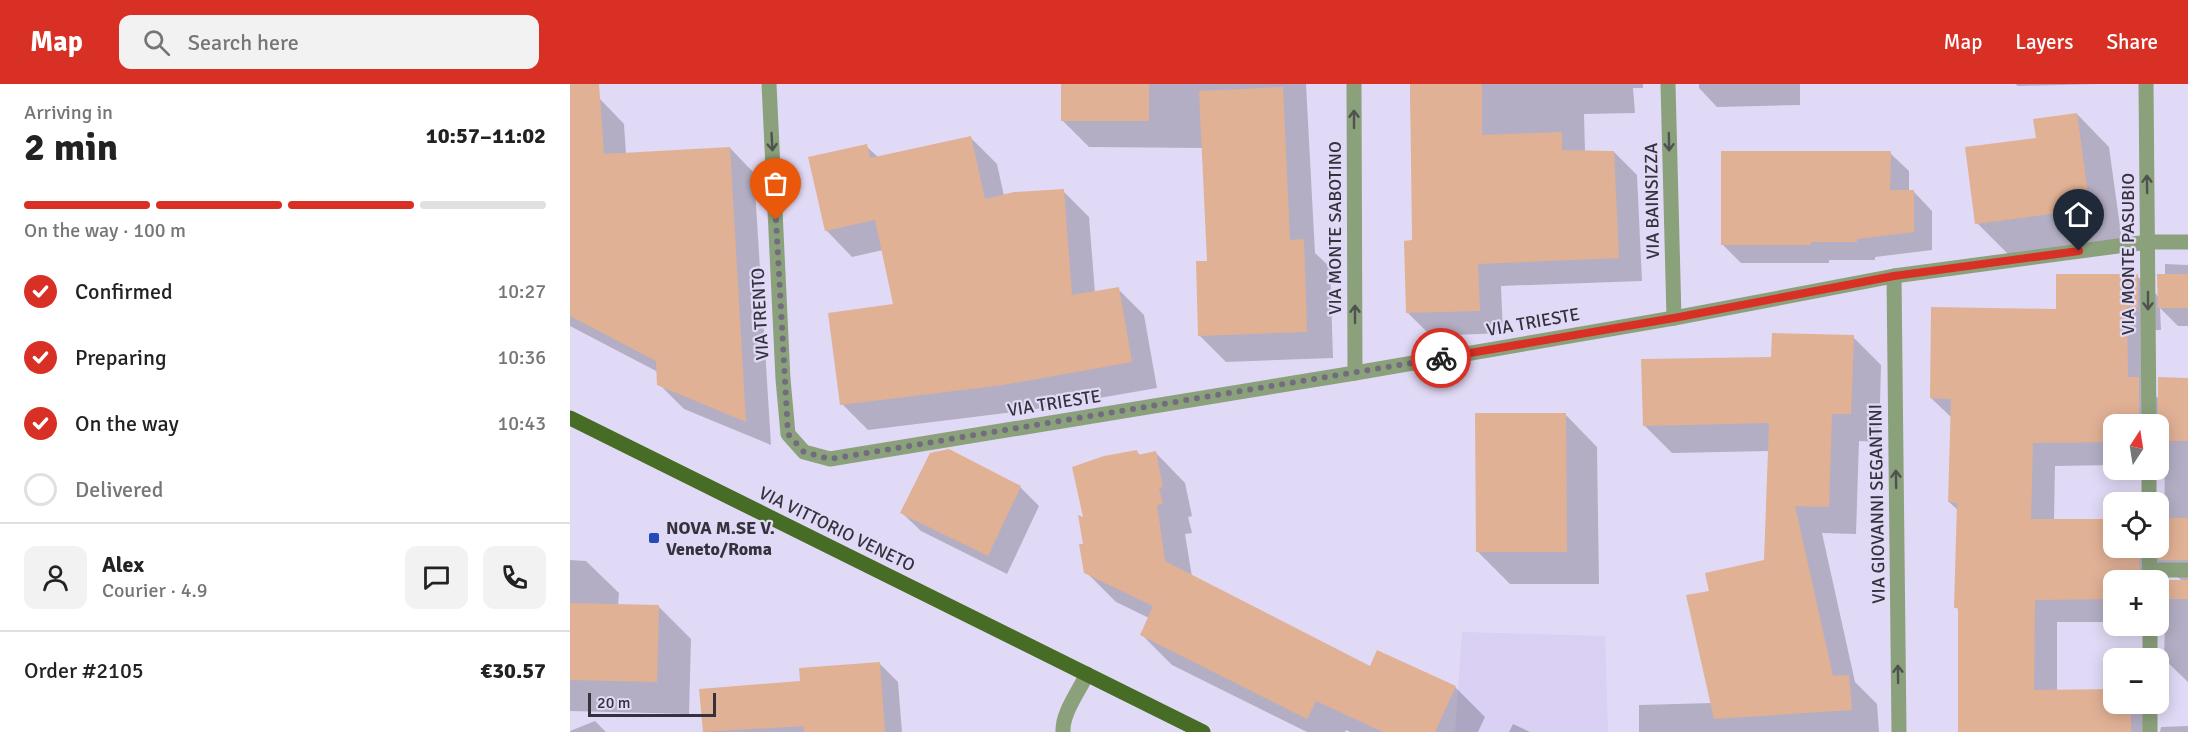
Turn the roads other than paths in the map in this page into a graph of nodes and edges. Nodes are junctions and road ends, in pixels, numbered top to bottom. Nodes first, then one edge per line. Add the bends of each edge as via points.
1 (769, 84) edge
2 (1354, 84) edge
3 (1668, 84) edge
4 (2146, 84) edge
5 (2148, 242) junction
6 (2188, 242) edge
7 (1894, 276) junction
8 (1674, 318) junction
9 (1355, 373) junction
10 (2149, 414) edge
11 (570, 418) edge
12 (788, 434) joint
13 (2188, 570) edge
14 (2169, 572) edge
15 (1087, 674) junction
16 (2150, 714) edge
17 (1063, 732) edge
18 (1203, 732) edge
19 (1899, 732) edge
20 (2150, 732) edge

1 -> 12 street, VIA TRENTO
9 -> 2 street, VIA MONTE SABOTINO
3 -> 8 street, VIA BAINSIZZA
5 -> 4 street, VIA MONTE PASUBIO
5 - 6 street, VIA TRIESTE
5 - 7 street, VIA TRIESTE
5 -> 10 street, VIA MONTE PASUBIO
7 - 8 street, VIA TRIESTE
19 -> 7 street, VIA GIOVANNI SEGANTINI
8 - 9 street, VIA TRIESTE
9 - 12 street, VIA TRIESTE via 830,459 804,452
11 - 15 main road, VIA VITTORIO VENETO
13 - 14 street
15 - 17 street via 1065,719
15 - 18 main road, VIA VITTORIO VENETO
16 - 20 street

